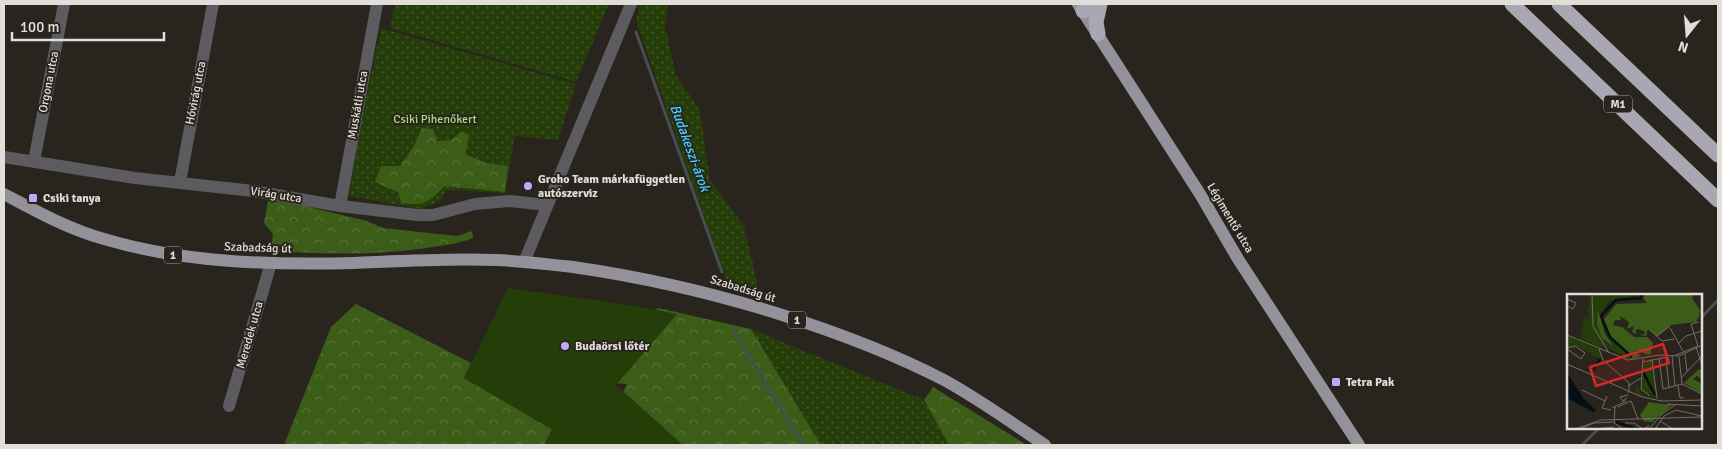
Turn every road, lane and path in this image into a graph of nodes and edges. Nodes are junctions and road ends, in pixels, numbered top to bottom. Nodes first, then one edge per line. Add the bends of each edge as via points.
1 (64, 4) edge
2 (213, 4) edge
3 (377, 4) edge
4 (631, 4) edge
5 (1100, 4) edge
6 (1558, 4) edge
7 (1513, 5) edge
8 (1085, 6) edge
9 (1098, 34) junction
10 (1718, 155) edge
11 (4, 157) edge
12 (34, 161) junction
13 (180, 182) junction
14 (4, 194) edge
15 (1718, 200) edge
16 (547, 205) junction
17 (340, 206) junction
18 (524, 262) junction
19 (270, 263) junction
20 (229, 406) dead end
21 (1046, 445) edge
22 (1359, 445) edge

1 - 12 street, Orgona utca
2 - 13 street, Hóvirág utca
3 - 17 street, Muskátli utca
4 - 16 street
5 - 9 highway via 1096,22
6 - 10 highway, M1
7 - 15 highway, M1
8 - 9 main road, Légimentő utca
9 - 22 main road, Légimentő utca via 1243,267
11 - 12 street, Virág utca
12 - 13 street, Virág utca
13 - 17 street, Virág utca
14 - 19 main road, Szabadság út / 1 via 53,219 109,241 191,258
16 - 17 street, Virág utca via 475,204 433,215
16 - 18 street
18 - 19 main road, Szabadság út / 1
18 - 21 main road, Szabadság út / 1 via 656,281 728,298 833,332 945,381
19 - 20 street, Meredek utca

